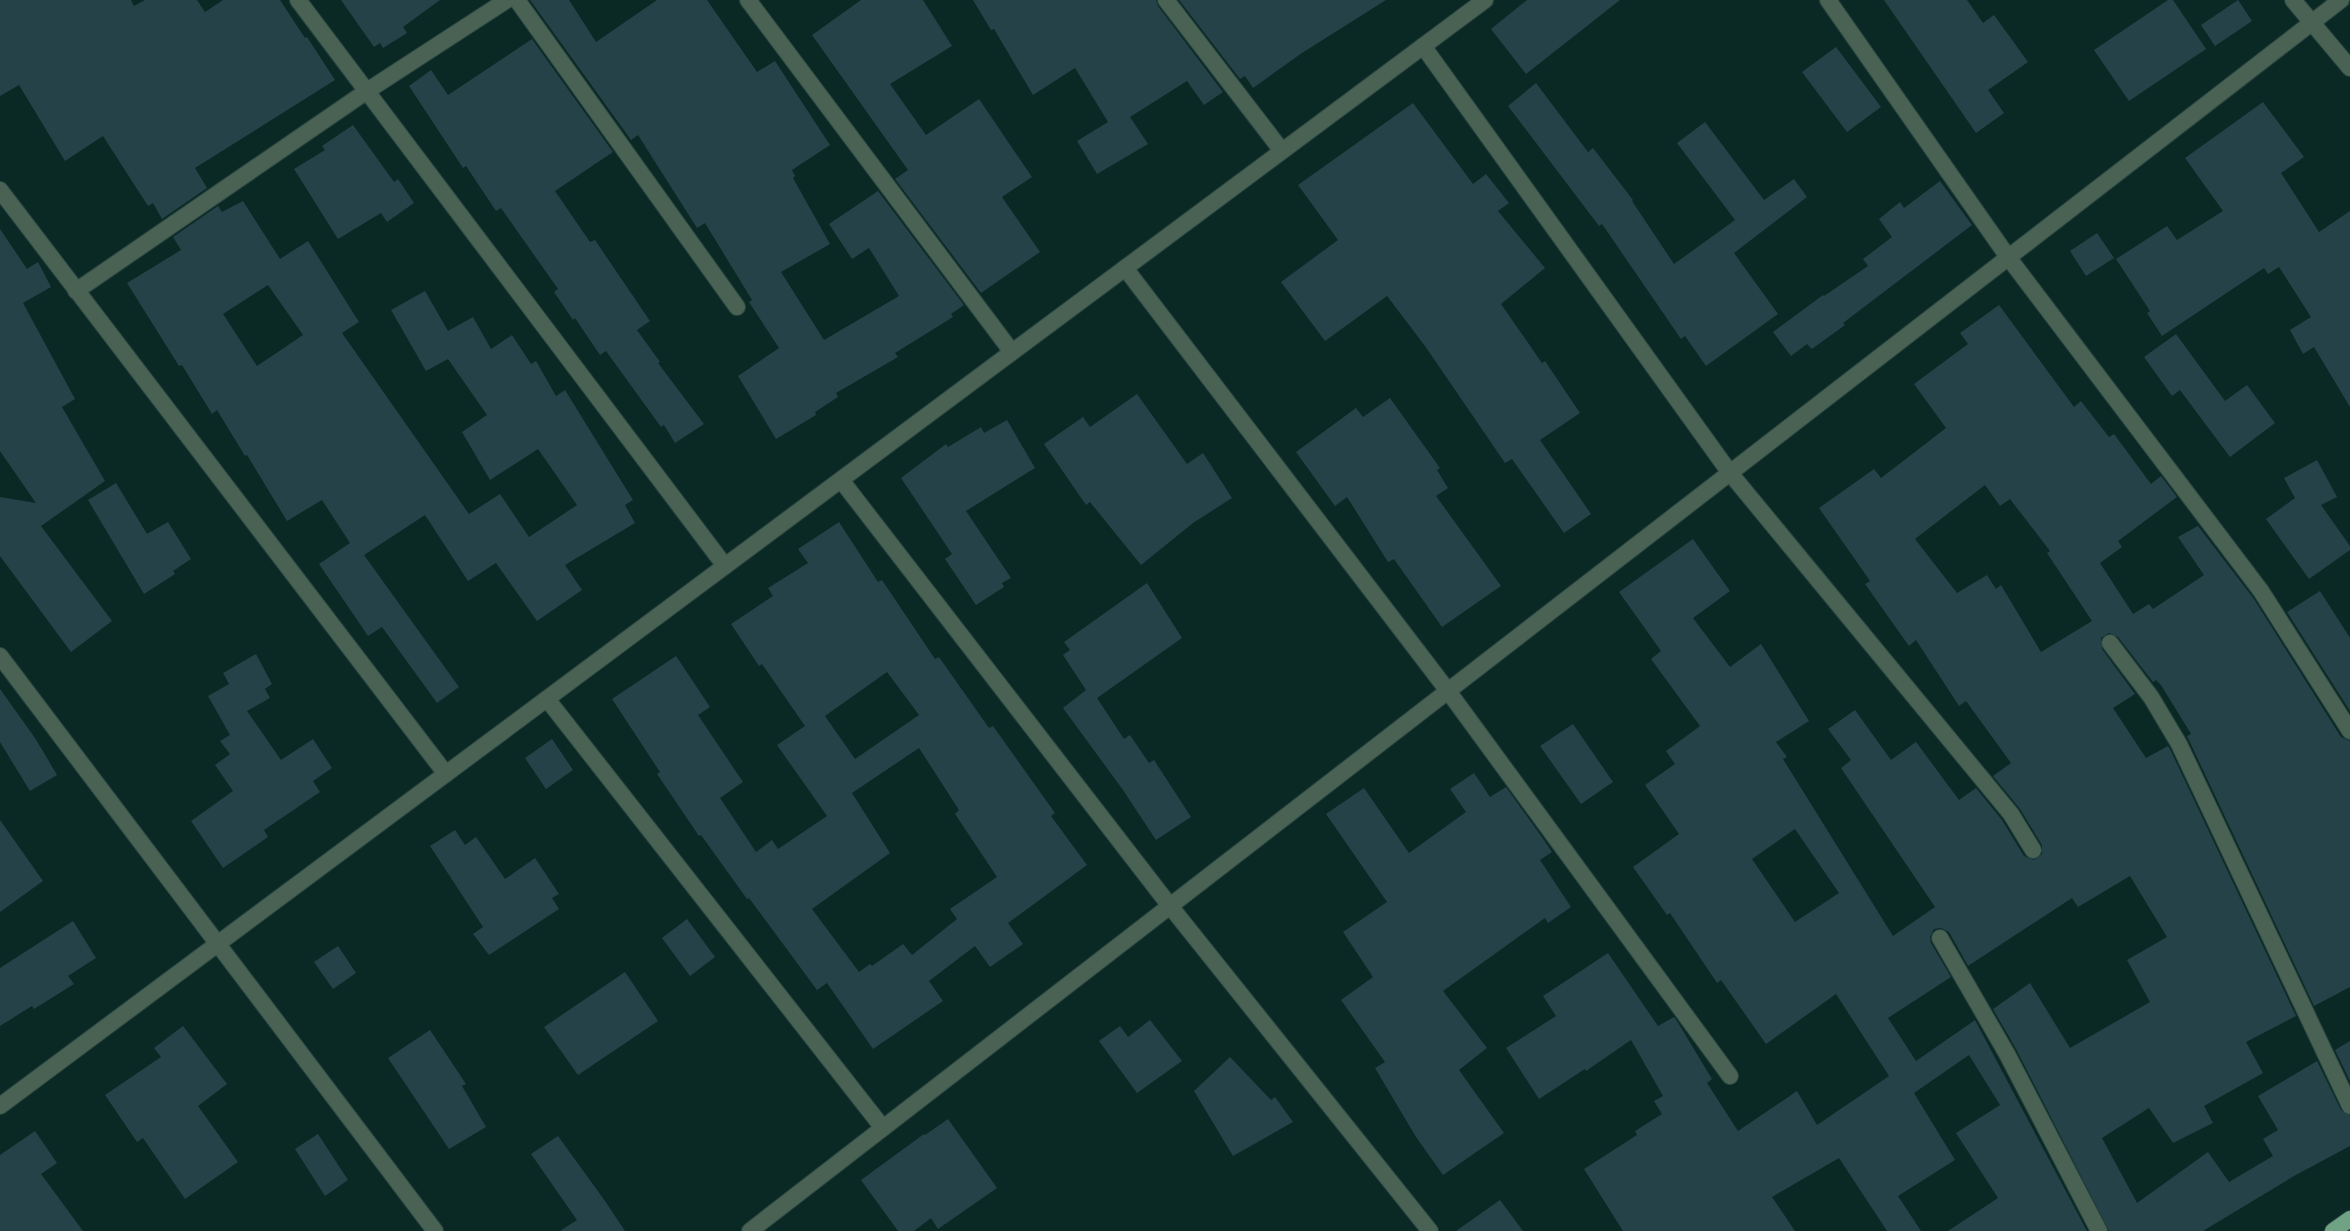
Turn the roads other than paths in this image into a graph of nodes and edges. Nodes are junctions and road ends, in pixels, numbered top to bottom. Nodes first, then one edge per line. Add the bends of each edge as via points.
1 (298, 0) edge
2 (507, 0) edge
3 (517, 0) edge
4 (748, 0) edge
5 (1166, 0) edge
6 (1485, 0) edge
7 (1828, 0) edge
8 (2293, 0) edge
9 (2342, 0) edge
10 (2312, 22) junction
11 (1423, 46) junction
12 (2350, 68) edge
13 (367, 91) junction
14 (1282, 151) junction
15 (2, 198) edge
16 (2008, 257) junction
17 (1125, 268) junction
18 (76, 291) junction
19 (737, 307) dead end
20 (1012, 352) junction
21 (1730, 473) junction
22 (841, 480) junction
23 (725, 566) junction
24 (2110, 642) dead end
25 (0, 656) edge
26 (1448, 691) junction
27 (547, 699) junction
28 (2350, 731) edge
29 (446, 774) junction
30 (2033, 850) dead end
31 (1170, 906) junction
32 (1940, 938) dead end
33 (219, 943) junction
34 (1730, 1076) dead end
35 (0, 1106) edge
36 (2350, 1106) edge
37 (883, 1128) junction
38 (2350, 1219) edge
39 (435, 1231) edge
40 (750, 1231) edge
41 (1430, 1231) edge
42 (2100, 1231) edge
43 (2333, 1231) edge

1 - 13 street
2 - 13 street
3 - 19 street
4 - 20 street
5 - 14 street
6 - 11 street
7 - 16 street
8 - 10 street
9 - 10 street
10 - 12 street
10 - 16 street
11 - 14 street
11 - 21 street
13 - 18 street
13 - 23 street
14 - 17 street
15 - 18 street
16 - 21 street
16 - 28 street via 2261,591
17 - 20 street
17 - 26 street
18 - 29 street
20 - 22 street
21 - 26 street
21 - 30 street via 2011,814
22 - 23 street
22 - 31 street
23 - 27 street
24 - 36 street via 2151,697 2179,744
25 - 33 street
26 - 31 street
26 - 34 street
27 - 29 street
27 - 37 street
29 - 33 street
31 - 37 street
31 - 41 street
32 - 42 street via 2007,1054
33 - 35 street
33 - 39 street
37 - 40 street
38 - 43 main road

